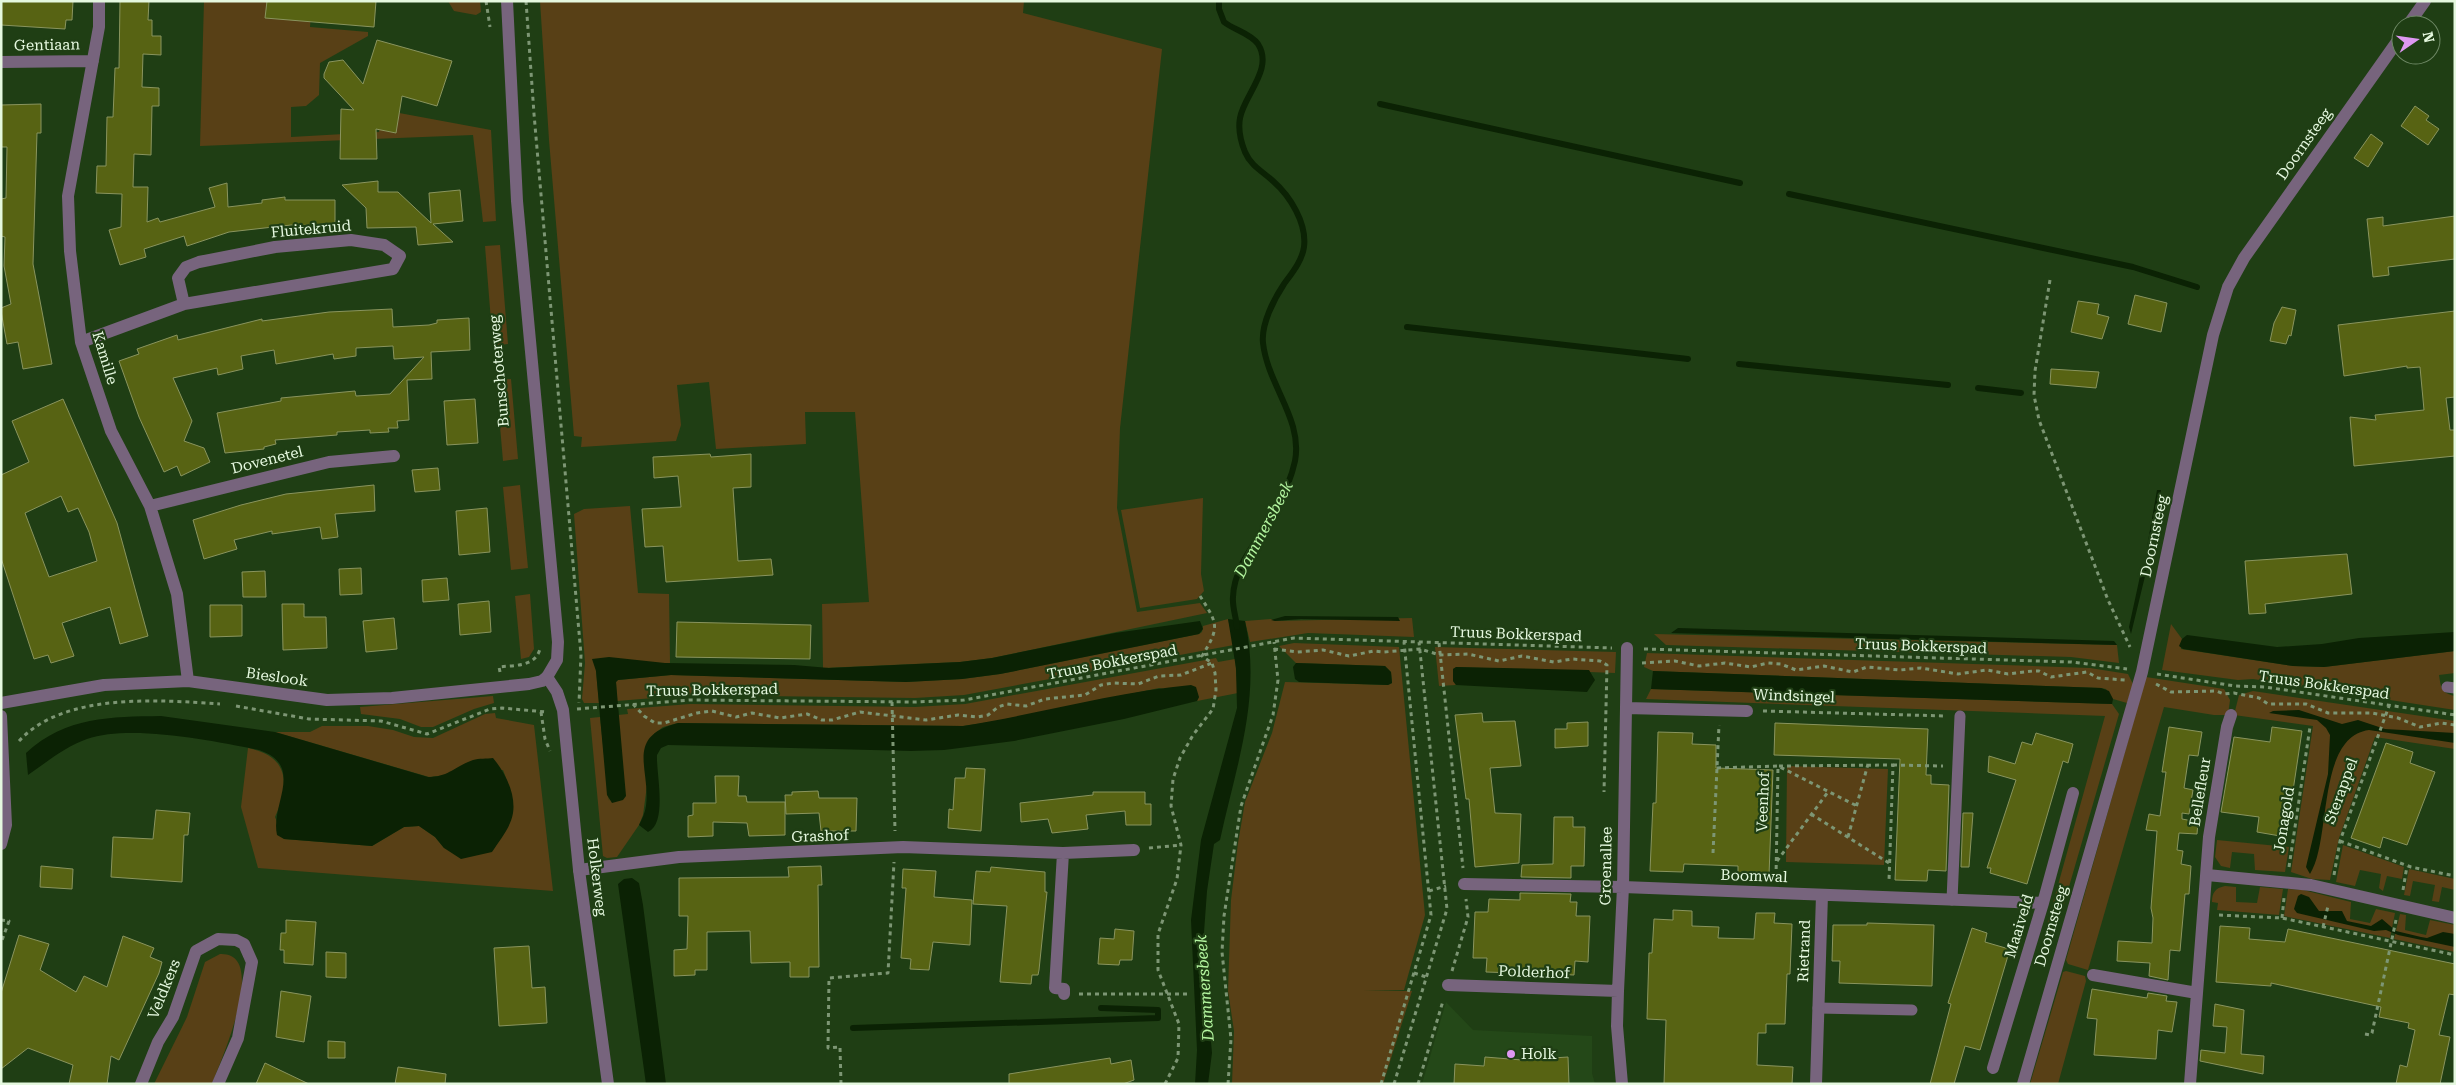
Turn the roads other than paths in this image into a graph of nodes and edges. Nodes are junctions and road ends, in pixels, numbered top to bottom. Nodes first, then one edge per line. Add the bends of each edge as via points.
1 (99, 1) edge
2 (507, 1) edge
3 (2425, 1) edge
4 (2415, 15) edge
5 (2391, 50) edge
6 (92, 61) junction
7 (1, 62) edge
8 (184, 304) junction
9 (81, 342) junction
10 (394, 456) dead end
11 (150, 506) junction
12 (1627, 648) road end
13 (547, 677) junction
14 (188, 681) junction
15 (1, 703) edge
16 (1626, 708) junction
17 (1747, 711) road end
18 (2231, 715) dead end
19 (1, 716) edge
20 (1960, 716) road end
21 (2073, 793) dead end
22 (1, 844) edge
23 (1134, 850) road end
24 (1063, 854) junction
25 (579, 870) junction
26 (2207, 874) junction
27 (1464, 884) road end
28 (1623, 888) junction
29 (1822, 895) junction
30 (1952, 900) junction
31 (2043, 904) junction
32 (2455, 918) edge
33 (2093, 975) dead end
34 (1450, 979) road end
35 (1618, 992) junction
36 (2197, 993) junction
37 (1064, 994) road end
38 (1818, 1008) junction
39 (1912, 1010) dead end
40 (1993, 1068) dead end
41 (141, 1084) edge
42 (218, 1084) edge
43 (608, 1084) edge
44 (1622, 1084) edge
45 (1816, 1084) edge
46 (2023, 1084) edge
47 (2190, 1084) edge

1 - 6 street, Kamille via 99,27
2 - 13 street via 518,209 558,642 557,660
3 - 4 street
5 - 46 street, Doornsteeg via 2244,258 2228,288 2213,335 2141,677
6 - 7 street, Gentiaan
6 - 9 street, Kamille via 68,196 70,251
8 - 8 street, Fluitekruid via 393,269 400,256 384,245 351,240 276,246 198,262 186,267 178,278
8 - 9 street, Fluitekruid
9 - 11 street, Kamille via 111,431
10 - 11 street, Dovenetel via 329,462
11 - 14 street, Kamille via 177,594
12 - 16 street, Groenallee
13 - 14 street, Bieslook via 537,683 501,687 327,700
13 - 25 street, Holkerweg via 557,692 562,710
14 - 15 street, Bieslook via 104,685
16 - 17 street, Windsingel
16 - 28 street, Groenallee
18 - 26 street, Bellefleur via 2209,838
19 - 22 street via 6,825
20 - 30 lane
21 - 31 street, Maaiveld
23 - 24 street, Grashof
24 - 25 street, Grashof via 895,848 679,857
24 - 37 street via 1055,988 1064,988
25 - 43 street, Holkerweg
26 - 32 street via 2311,885
26 - 36 street, Bellefleur
27 - 28 street, Boomwal
28 - 29 street, Boomwal
28 - 35 street, Groenallee
29 - 30 street, Boomwal
29 - 38 street, Rietrand
30 - 31 street, Boomwal
31 - 40 street, Maaiveld
33 - 36 street
34 - 35 street, Polderhof
35 - 44 street, Groenallee
36 - 47 street, Bellefleur
38 - 39 lane
38 - 45 street, Rietrand
41 - 42 street, Veldkers via 158,1042 173,1016 196,951 218,939 236,940 244,944 252,962 238,1038

